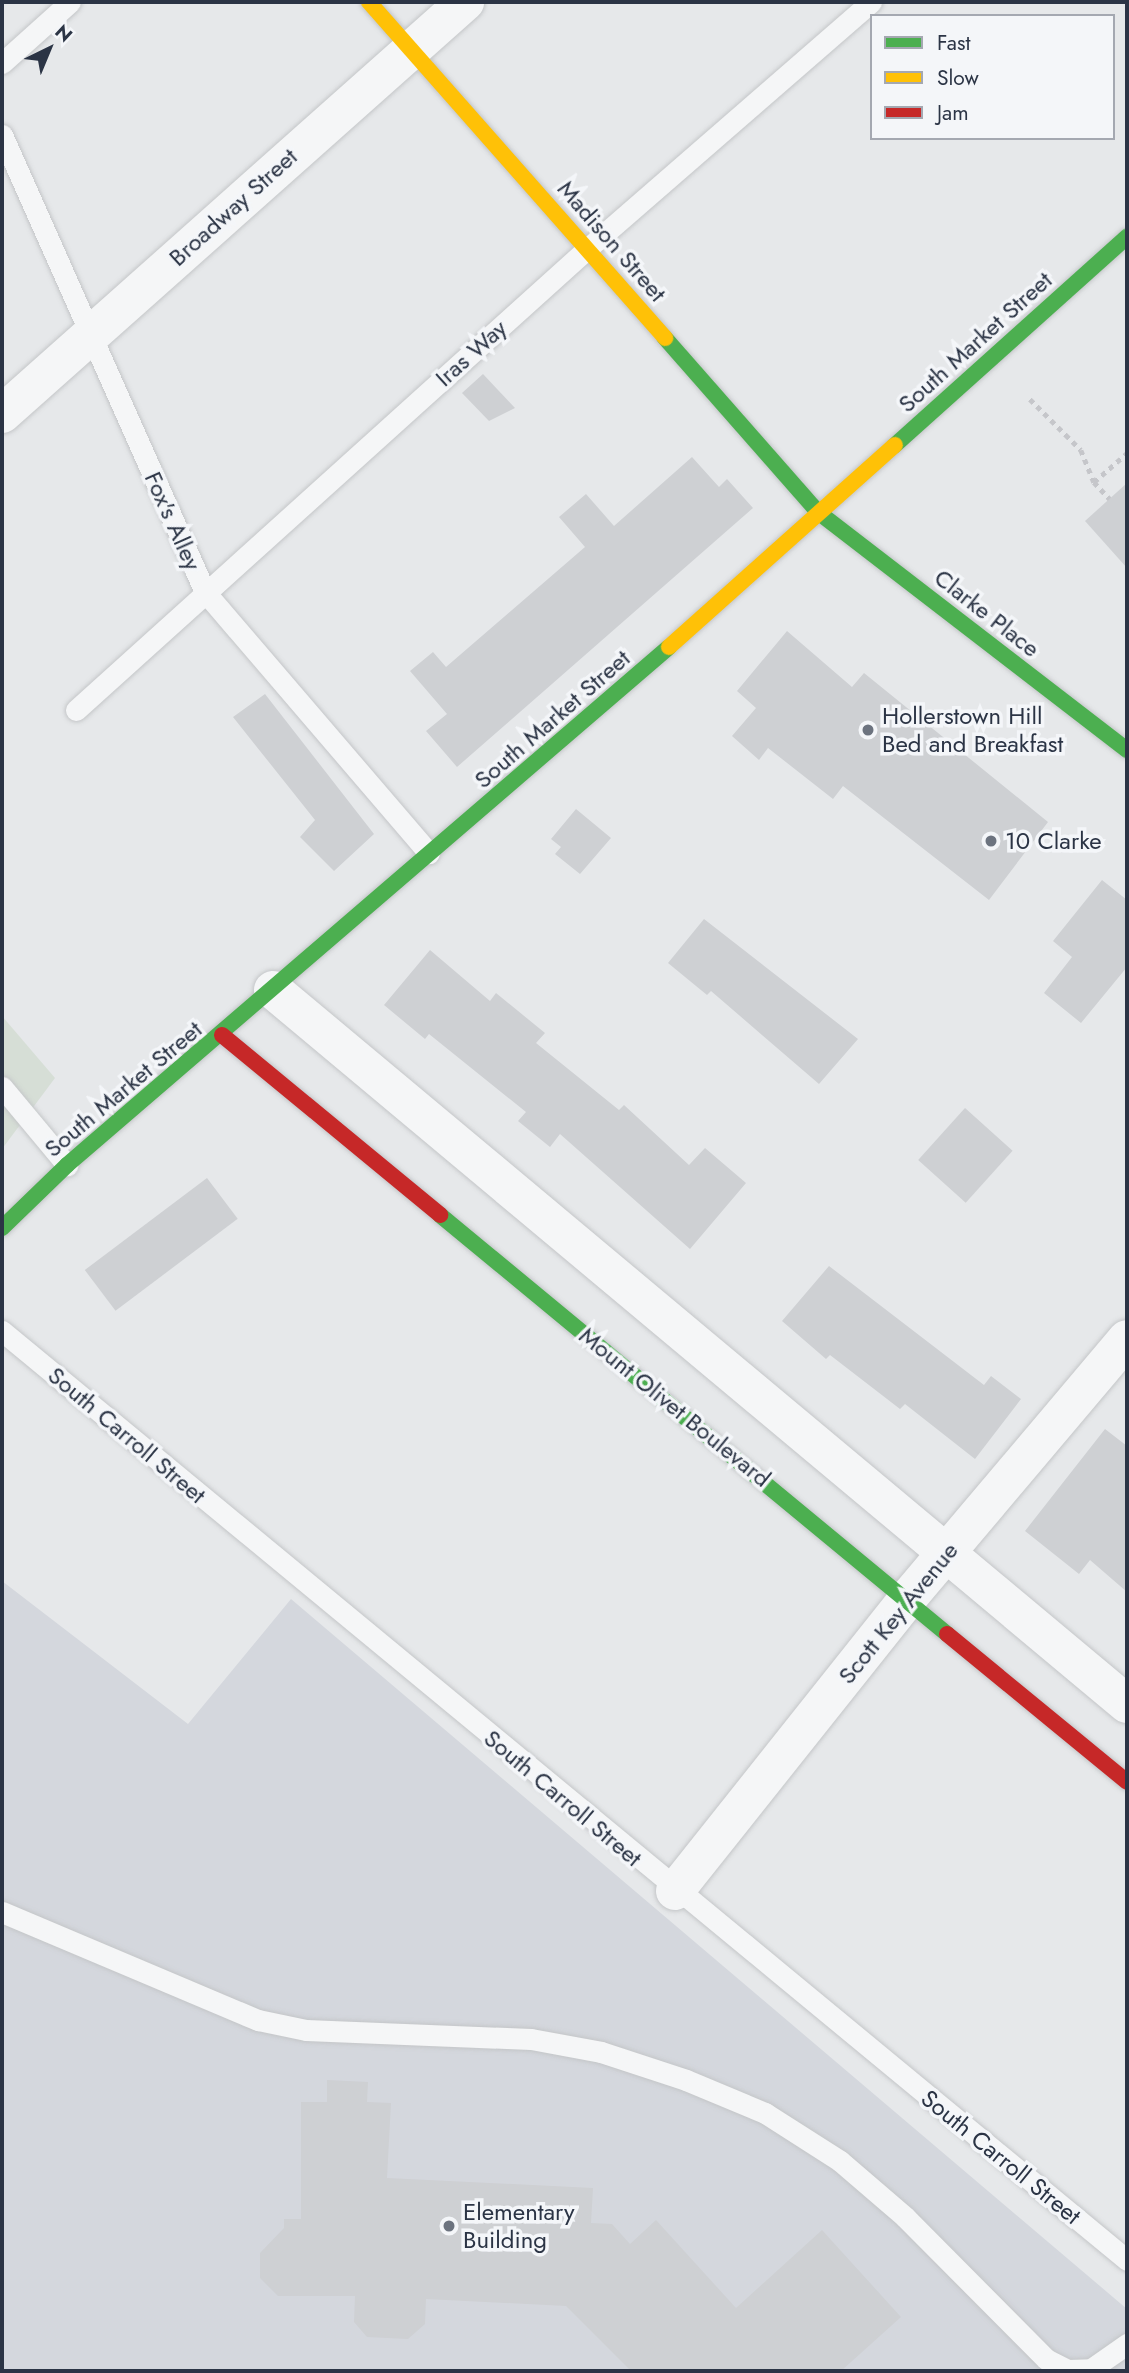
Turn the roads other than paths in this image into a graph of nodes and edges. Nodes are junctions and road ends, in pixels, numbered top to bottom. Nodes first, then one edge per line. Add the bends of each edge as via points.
1 (69, 2) edge
2 (369, 2) edge
3 (465, 2) edge
4 (871, 2) edge
5 (411, 50) junction
6 (2, 63) edge
7 (2, 135) edge
8 (1127, 237) edge
9 (588, 248) junction
10 (89, 335) junction
11 (2, 414) edge
12 (818, 512) junction
13 (205, 592) junction
14 (76, 710) dead end
15 (1127, 750) edge
16 (429, 852) junction
17 (273, 990) junction
18 (222, 1035) junction
19 (2, 1087) edge
20 (66, 1165) junction
21 (2, 1228) edge
22 (2, 1331) edge
23 (1127, 1339) edge
24 (946, 1554) junction
25 (908, 1598) junction
26 (1127, 1704) edge
27 (1127, 1782) edge
28 (675, 1891) junction
29 (2, 1912) edge
30 (1127, 2260) edge
31 (1127, 2344) edge

1 - 6 lane
2 - 5 street, Madison Street
3 - 5 street, Broadway Street
4 - 9 lane, Iras Way
5 - 9 street, Madison Street
5 - 10 street, Broadway Street
7 - 10 lane, Fox's Alley
8 - 12 street, South Market Street
9 - 12 street, Madison Street
9 - 13 lane, Iras Way
10 - 11 street, Broadway Street
10 - 13 lane, Fox's Alley
12 - 15 street, Clarke Place
12 - 16 street, South Market Street via 549,755
13 - 14 lane, Iras Way
13 - 16 lane, Fox's Alley
16 - 17 street, South Market Street
17 - 18 street, South Market Street
17 - 24 street
18 - 20 street, South Market Street
18 - 25 street, Mount Olivet Boulevard
19 - 20 lane
20 - 21 street, South Market Street
22 - 28 lane, South Carroll Street
23 - 24 street, Scott Key Avenue
24 - 25 street, Scott Key Avenue
24 - 26 street
25 - 27 street, Mount Olivet Boulevard
25 - 28 street, Scott Key Avenue
28 - 30 lane, South Carroll Street
29 - 31 lane via 258,2020 306,2030 531,2039 601,2052 686,2080 765,2113 840,2161 905,2217 1046,2359 1069,2370 1091,2369

